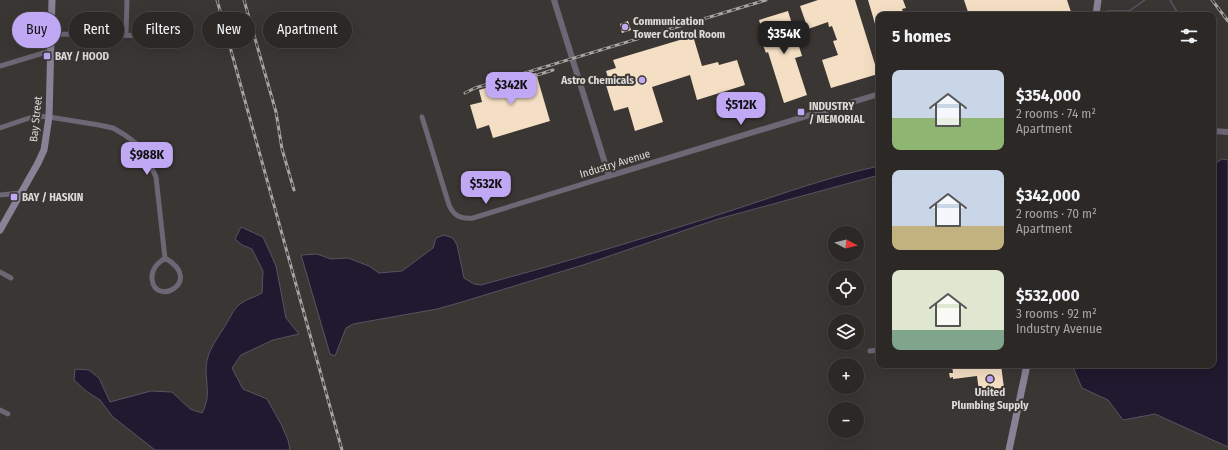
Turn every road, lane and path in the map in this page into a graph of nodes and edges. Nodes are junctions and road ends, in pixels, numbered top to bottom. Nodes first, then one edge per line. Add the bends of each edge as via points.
1 (52, 0) edge
2 (127, 0) edge
3 (554, 0) edge
4 (1098, 0) edge
5 (52, 12) edge
6 (1096, 12) edge
7 (61, 34) edge
8 (126, 34) junction
9 (132, 34) edge
10 (50, 48) edge
11 (50, 51) junction
12 (0, 66) edge
13 (876, 95) edge
14 (49, 117) junction
15 (422, 117) dead end
16 (0, 128) edge
17 (1216, 131) edge
18 (1228, 132) edge
19 (609, 176) junction
20 (21, 193) junction
21 (0, 195) edge
22 (0, 230) edge
23 (165, 258) junction
24 (0, 272) edge
25 (11, 278) dead end
26 (876, 350) edge
27 (870, 351) dead end
28 (1026, 368) edge
29 (0, 410) edge
30 (8, 414) dead end
31 (1009, 450) edge

1 - 5 main road, Bay Street
2 - 8 street
3 - 19 street
4 - 6 main road
7 - 8 street
8 - 9 street
10 - 11 main road, Bay Street
11 - 12 street
11 - 14 main road, Bay Street
13 - 19 street, Industry Avenue
14 - 16 street via 35,116
14 - 20 main road, Bay Street via 44,150
14 - 23 street via 112,128 138,145 156,177
15 - 19 street, Industry Avenue via 449,205 452,212 460,217 473,218
17 - 18 street
20 - 21 street
20 - 22 main road, Bay Street
23 - 23 street via 178,268 180,277 178,284 167,292 158,289 152,278 154,269
24 - 25 street
26 - 27 street
28 - 31 main road
29 - 30 street

